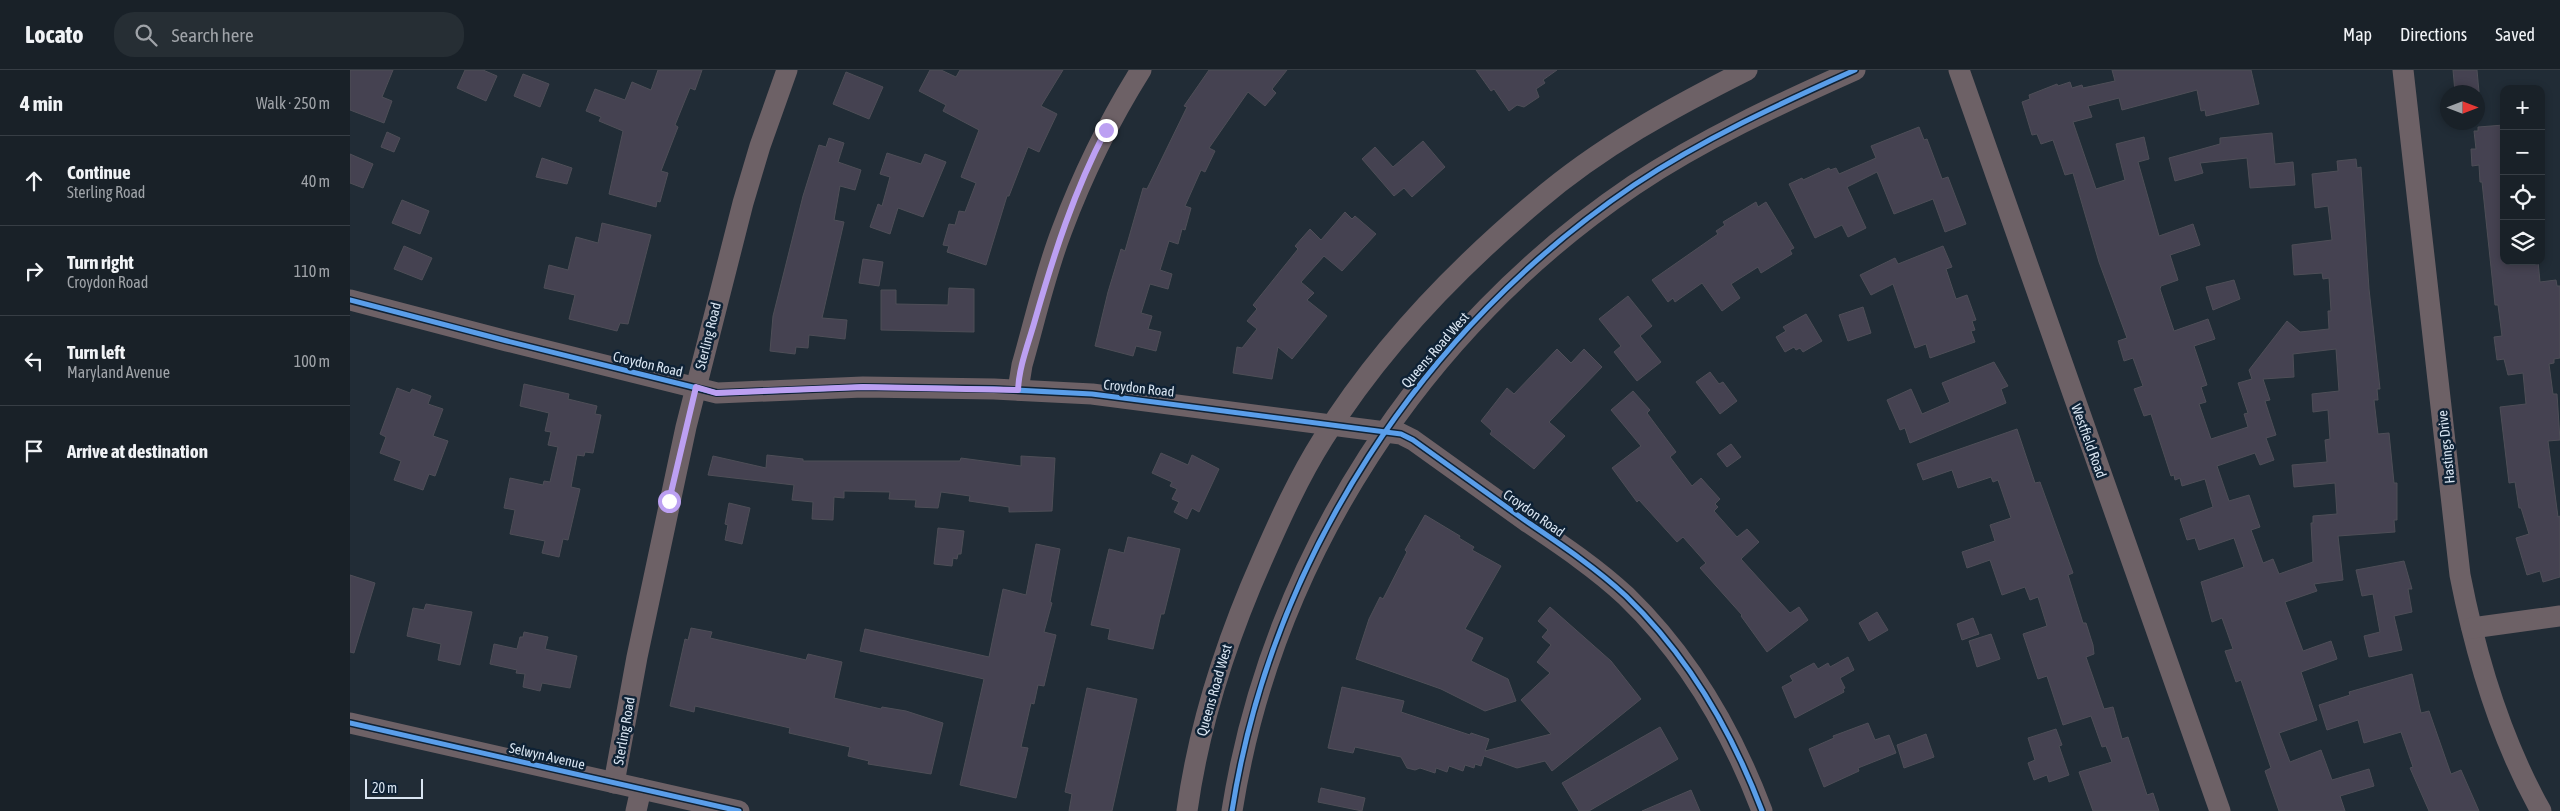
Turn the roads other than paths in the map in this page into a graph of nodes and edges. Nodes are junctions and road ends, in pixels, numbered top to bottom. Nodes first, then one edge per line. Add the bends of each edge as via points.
1 (787, 70) edge
2 (1141, 70) edge
3 (1747, 70) edge
4 (1855, 70) edge
5 (1959, 70) edge
6 (2403, 70) edge
7 (350, 300) edge
8 (696, 387) junction
9 (1018, 390) junction
10 (1333, 424) junction
11 (1386, 431) junction
12 (2560, 616) edge
13 (2472, 628) junction
14 (350, 724) edge
15 (614, 783) junction
16 (641, 789) junction
17 (636, 811) edge
18 (739, 811) edge
19 (1187, 811) edge
20 (1232, 811) edge
21 (1762, 811) edge
22 (2220, 811) edge
23 (2541, 811) edge

1 - 8 street, Sterling Road via 742,203
2 - 9 street via 1095,150 1066,218 1047,275
3 - 10 street, Queens Road West via 1629,134 1537,200 1428,304 1386,352
4 - 11 street, Queens Road West via 1787,100 1708,141 1603,208 1520,276 1475,320 1412,394
5 - 22 street, Westfield Road
6 - 13 street, Hastings Drive via 2454,527 2460,575
7 - 8 street, Croydon Road via 506,342
8 - 9 street, Croydon Road via 716,393 863,387
8 - 15 street, Sterling Road via 653,579
9 - 10 street, Croydon Road via 1125,396
10 - 11 street, Croydon Road
10 - 19 street, Queens Road West via 1290,500 1235,622 1200,738
11 - 20 street, Queens Road West via 1341,501 1293,599 1254,710
11 - 21 street, Croydon Road via 1413,440 1566,549 1625,596 1670,644 1705,691 1742,759
12 - 13 street
13 - 23 street, Hastings Drive via 2483,673 2504,733
14 - 15 street, Selwyn Avenue
15 - 16 street, Selwyn Avenue
16 - 17 street
16 - 18 street, Selwyn Avenue

